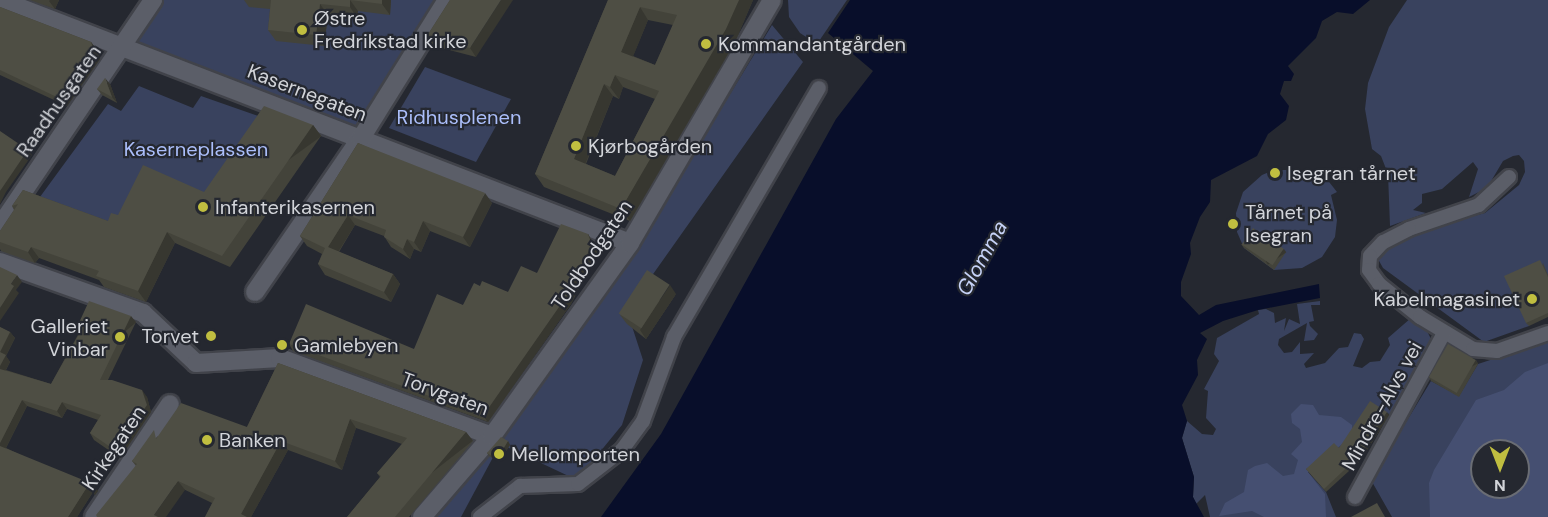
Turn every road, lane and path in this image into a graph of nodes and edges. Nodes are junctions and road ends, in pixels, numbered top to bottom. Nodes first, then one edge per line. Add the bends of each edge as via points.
1 (0, 0) edge
2 (153, 0) edge
3 (447, 0) edge
4 (772, 0) edge
5 (123, 47) junction
6 (819, 88) dead end
7 (361, 138) junction
8 (1509, 177) dead end
9 (0, 226) edge
10 (630, 243) junction
11 (0, 262) edge
12 (255, 292) dead end
13 (1444, 333) junction
14 (1548, 333) edge
15 (170, 404) dead end
16 (492, 436) junction
17 (1354, 497) dead end
18 (94, 517) edge
19 (422, 517) edge
20 (480, 517) edge

1 - 5 street, Kasernegaten
2 - 5 street, Raadhusgaten
3 - 7 street
4 - 10 street, Toldbodgaten
5 - 7 street, Kasernegaten
5 - 9 street, Raadhusgaten
6 - 20 lane via 674,338 642,421 622,450 578,484 520,486
7 - 10 street, Kasernegaten
7 - 12 street
8 - 13 lane, Mindre-Alvs vei via 1479,205 1399,233 1370,256 1369,270 1375,279
10 - 16 street, Toldbodgaten
11 - 16 street, Torvgaten via 143,313 196,363 280,358
13 - 14 lane, Mindre-Alvs vei via 1473,349 1489,352
13 - 17 lane, Mindre-Alvs vei
15 - 18 street, Kirkegaten
16 - 19 street, Toldbodgaten

